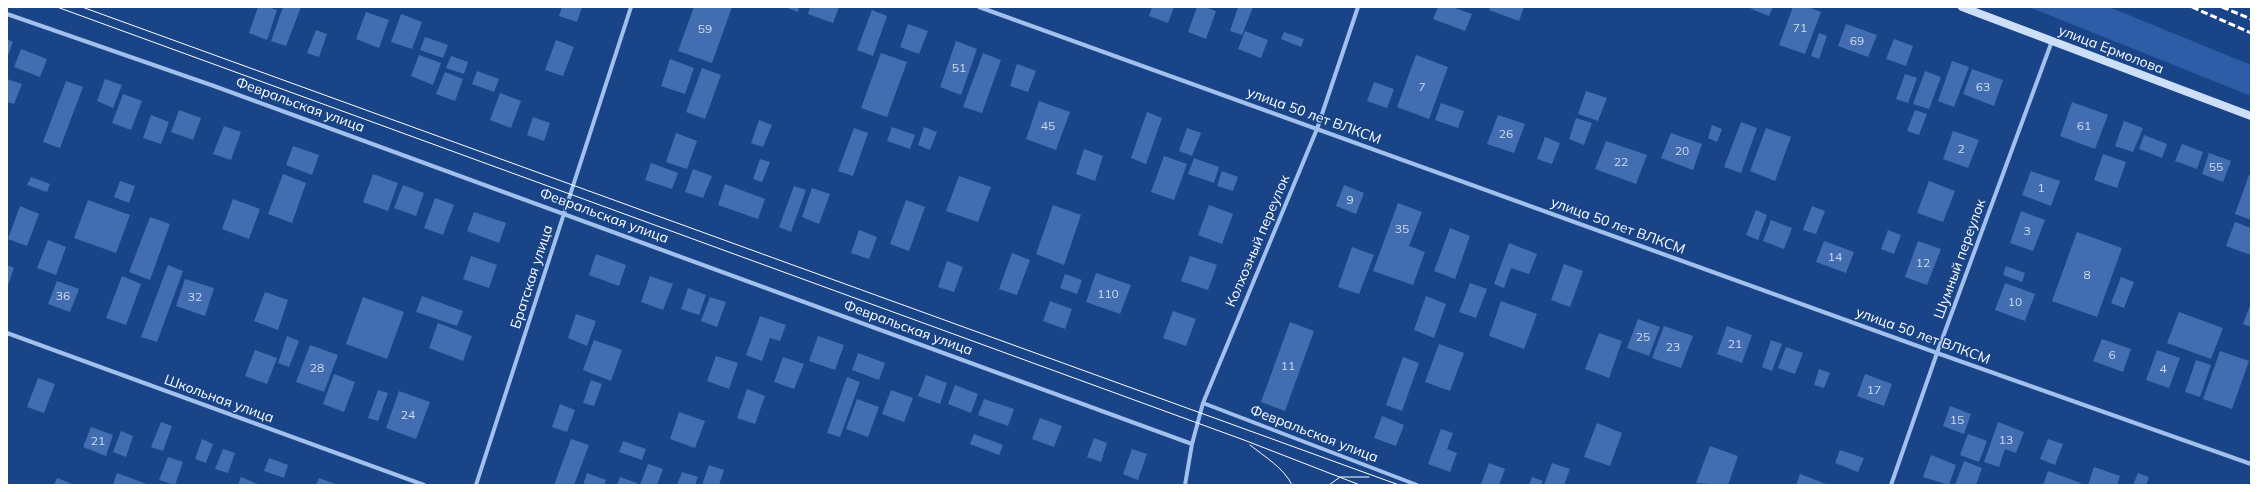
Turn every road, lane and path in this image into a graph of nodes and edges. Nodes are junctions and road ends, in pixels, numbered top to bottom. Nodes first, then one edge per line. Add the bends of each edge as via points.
1 (631, 7) edge
2 (979, 7) edge
3 (1358, 7) edge
4 (1962, 7) edge
5 (7, 14) edge
6 (2052, 41) junction
7 (2251, 116) edge
8 (1317, 129) junction
9 (565, 214) junction
10 (7, 333) edge
11 (1937, 353) junction
12 (1203, 403) junction
13 (1192, 444) junction
14 (2251, 464) edge
15 (424, 485) edge
16 (476, 485) edge
17 (1185, 485) edge
18 (1417, 485) edge
19 (1892, 485) edge

1 - 9 street, Братская улица
2 - 8 street, улица 50 лет ВЛКСМ
3 - 8 street, Колхозный переулок
4 - 6 street, улица Ермолова
5 - 9 street, Февральская улица via 214,86
6 - 7 street, улица Ермолова
6 - 11 street, Шумный переулок
8 - 11 street, улица 50 лет ВЛКСМ
8 - 12 street, Колхозный переулок
9 - 13 street, Февральская улица
9 - 16 street, Братская улица
10 - 15 street, Школьная улица
11 - 14 street, улица 50 лет ВЛКСМ
11 - 19 street, Шумный переулок
12 - 13 street, Колхозный переулок
12 - 18 street, Февральская улица
13 - 17 street, Колхозный переулок

